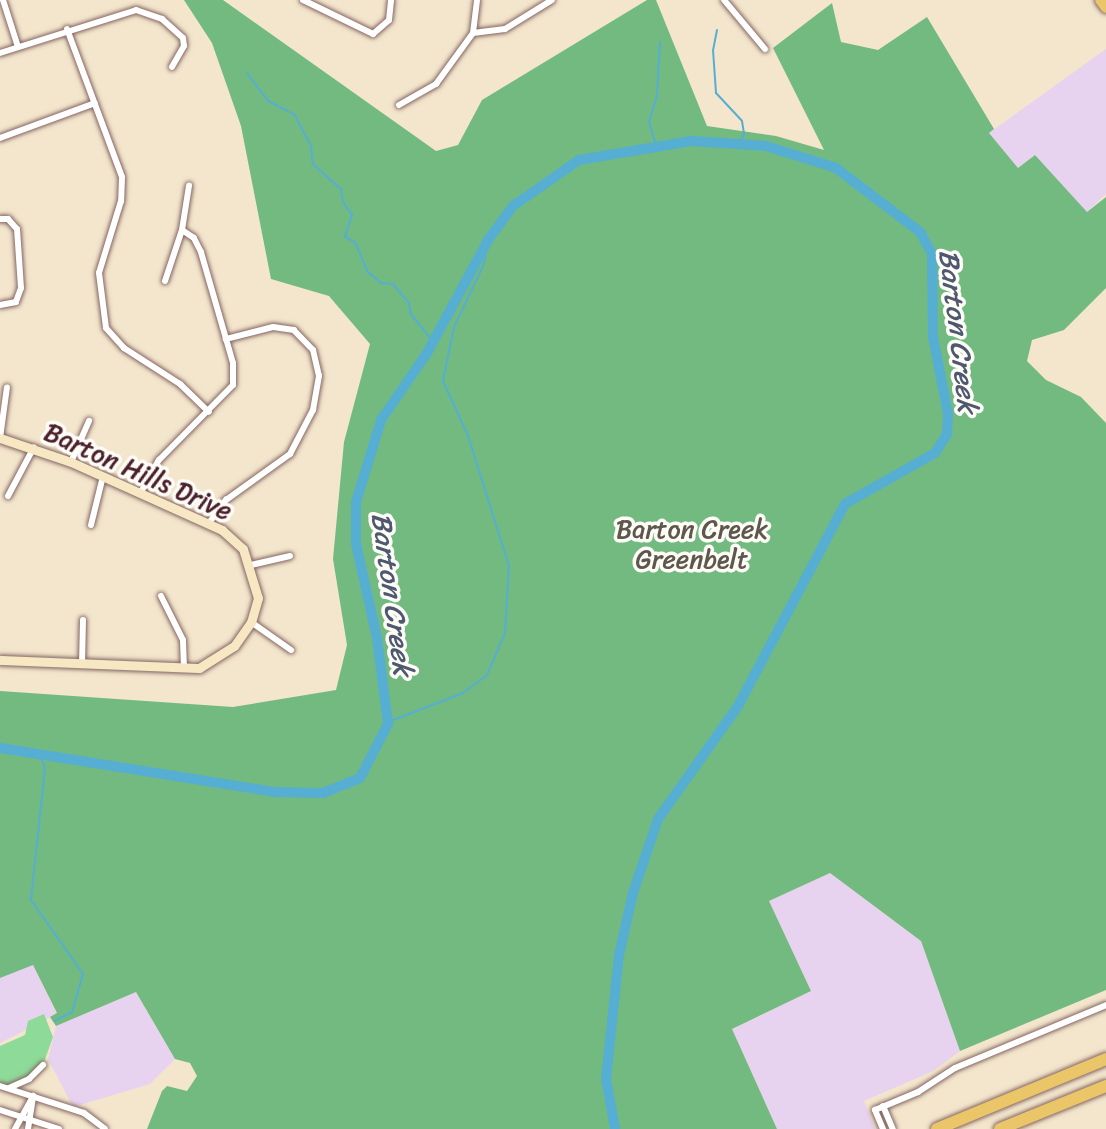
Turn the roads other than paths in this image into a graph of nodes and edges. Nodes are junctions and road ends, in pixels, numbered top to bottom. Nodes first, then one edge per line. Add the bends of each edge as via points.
1 (3, 0) edge
2 (304, 0) edge
3 (391, 0) edge
4 (477, 0) edge
5 (552, 0) edge
6 (724, 0) edge
7 (1100, 0) edge
8 (1106, 8) edge
9 (67, 29) junction
10 (473, 33) junction
11 (18, 47) junction
12 (765, 49) dead end
13 (0, 53) edge
14 (172, 67) dead end
15 (95, 103) junction
16 (398, 105) dead end
17 (0, 138) edge
18 (190, 186) dead end
19 (0, 219) edge
20 (182, 230) junction
21 (165, 281) dead end
22 (0, 305) edge
23 (226, 339) junction
24 (7, 387) dead end
25 (209, 412) junction
26 (89, 421) dead end
27 (0, 438) edge
28 (34, 447) junction
29 (71, 462) junction
30 (103, 476) junction
31 (141, 492) junction
32 (8, 496) dead end
33 (209, 523) junction
34 (90, 525) dead end
35 (290, 555) dead end
36 (251, 565) junction
37 (161, 596) dead end
38 (83, 620) dead end
39 (251, 622) junction
40 (291, 650) dead end
41 (0, 660) edge
42 (82, 664) junction
43 (183, 670) junction
44 (1106, 1005) edge
45 (1106, 1059) edge
46 (43, 1065) dead end
47 (0, 1086) edge
48 (1106, 1086) edge
49 (9, 1088) junction
50 (33, 1096) junction
51 (883, 1106) junction
52 (0, 1110) edge
53 (20, 1115) junction
54 (32, 1119) junction
55 (15, 1129) edge
56 (28, 1129) edge
57 (59, 1129) edge
58 (105, 1129) edge
59 (883, 1129) edge
60 (893, 1129) edge
61 (937, 1129) edge
62 (1000, 1129) edge

1 - 11 street
2 - 3 street via 365,33 380,31 389,20
4 - 10 street
5 - 10 street via 505,29
6 - 12 street
7 - 8 main road
9 - 11 street
9 - 14 street via 126,7 148,13 176,28 184,46
9 - 15 street
10 - 16 street via 436,84
11 - 13 street
15 - 17 street
15 - 25 street via 123,189 99,273 106,328 124,348 180,384
18 - 20 street
19 - 22 street via 8,219 17,229 22,288 16,302
20 - 21 street
20 - 23 street via 194,238 201,253
23 - 25 street via 233,385
23 - 33 street via 273,327 294,330 313,350 319,376 305,430 289,454 226,500
24 - 27 street
25 - 31 street via 159,460
26 - 29 street
27 - 28 street, Barton Hills Drive
28 - 29 street, Barton Hills Drive
28 - 32 street
29 - 30 street, Barton Hills Drive
30 - 31 street, Barton Hills Drive
30 - 34 street
31 - 33 street, Barton Hills Drive
33 - 36 street, Barton Hills Drive via 234,539
35 - 36 street
36 - 39 street, Barton Hills Drive via 258,598
37 - 43 street via 183,640
38 - 42 street
39 - 40 street
39 - 43 street, Barton Hills Drive via 234,646 211,664
41 - 42 street, Barton Hills Drive
42 - 43 street, Barton Hills Drive
44 - 51 street via 955,1068
45 - 61 highway
46 - 49 street via 29,1079
47 - 49 street
48 - 62 highway
49 - 50 street
50 - 53 street
50 - 54 street
50 - 58 street via 84,1114
51 - 59 street via 874,1110
51 - 60 street
52 - 53 street
53 - 54 street
53 - 55 street
54 - 56 street
54 - 57 street

